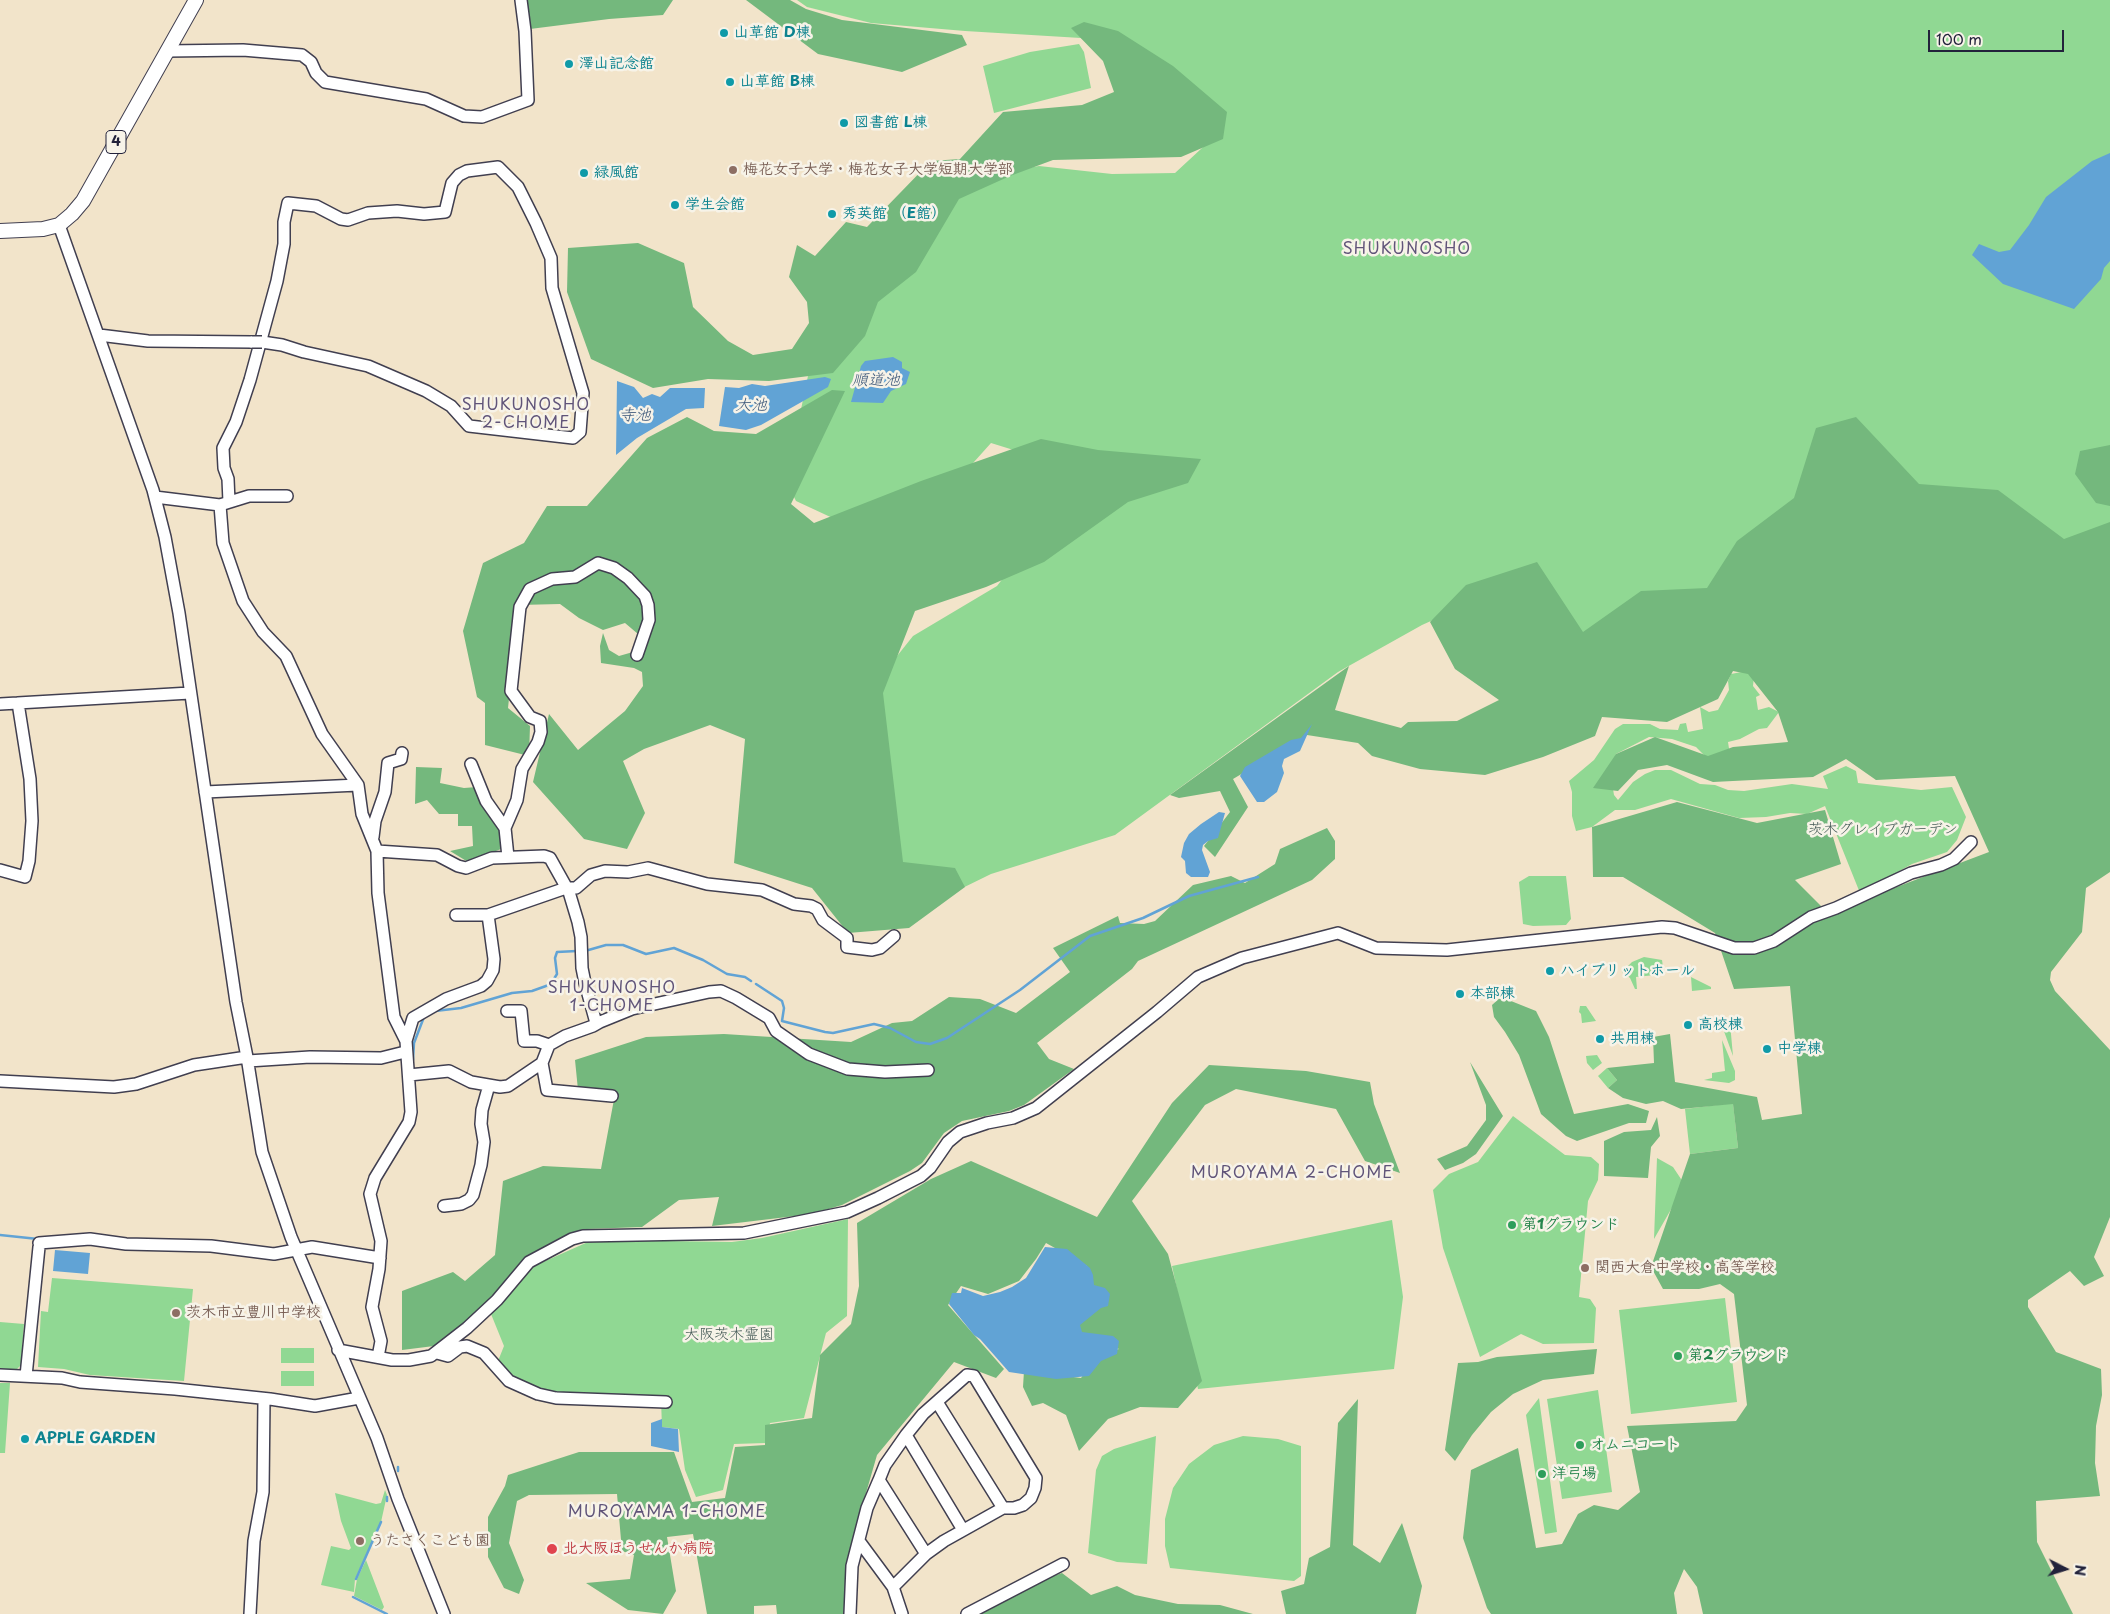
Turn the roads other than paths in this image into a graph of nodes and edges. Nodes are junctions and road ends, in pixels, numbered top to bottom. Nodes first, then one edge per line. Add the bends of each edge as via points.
1 (196, 0) edge
2 (521, 0) edge
3 (167, 50) junction
4 (59, 225) junction
5 (0, 231) edge
6 (99, 335) junction
7 (288, 496) dead end
8 (155, 497) junction
9 (225, 503) junction
10 (637, 655) dead end
11 (190, 693) junction
12 (18, 703) junction
13 (0, 704) edge
14 (402, 753) dead end
15 (471, 764) dead end
16 (358, 785) junction
17 (204, 792) junction
18 (505, 828) junction
19 (372, 838) junction
20 (1971, 842) dead end
21 (377, 851) junction
22 (508, 857) junction
23 (0, 870) edge
24 (566, 888) junction
25 (456, 915) dead end
26 (488, 915) junction
27 (894, 936) dead end
28 (507, 1012) dead end
29 (596, 1024) junction
30 (549, 1045) junction
31 (405, 1047) junction
32 (248, 1059) junction
33 (542, 1063) junction
34 (928, 1070) dead end
35 (409, 1075) junction
36 (0, 1081) edge
37 (490, 1085) junction
38 (612, 1096) dead end
39 (444, 1206) dead end
40 (296, 1250) junction
41 (380, 1258) junction
42 (338, 1350) junction
43 (437, 1353) junction
44 (378, 1357) junction
45 (0, 1375) edge
46 (26, 1376) junction
47 (359, 1398) junction
48 (264, 1399) junction
49 (666, 1402) dead end
50 (937, 1402) junction
51 (906, 1435) junction
52 (879, 1480) junction
53 (1003, 1508) junction
54 (963, 1530) junction
55 (859, 1541) junction
56 (926, 1554) junction
57 (1063, 1564) dead end
58 (893, 1587) junction
59 (250, 1614) edge
60 (444, 1614) edge
61 (850, 1614) edge
62 (902, 1614) edge
63 (967, 1614) edge

1 - 3 main road, 4
2 - 3 street via 528,100 482,117 464,116 426,99 325,82 302,55 243,50
3 - 4 main road, 4 via 83,201
4 - 5 main road via 28,231
4 - 6 street
6 - 8 street
6 - 9 street via 148,341 257,342 282,345 368,366 426,391 451,406 469,426 573,438 580,432 583,393 552,288 551,258 518,187 498,167 467,171 459,176 452,183 445,212 368,213 348,220 316,206 288,203 277,281 250,380 223,448 228,479
7 - 9 street via 249,496
8 - 9 street
8 - 11 street via 179,613
9 - 16 street via 223,544 243,601 263,632 286,656 322,734
10 - 18 street via 649,620 648,605 645,596 614,568 598,563 575,576 552,579 530,589 520,607 511,691 530,717 540,721 540,738 522,769 517,800
11 - 12 street
11 - 17 street
12 - 13 street
12 - 23 street via 30,779 32,821 29,861 26,877
14 - 19 street via 401,759 388,763 385,792
15 - 18 street via 486,801
16 - 17 street
16 - 19 street via 362,814
17 - 32 street via 236,1002
18 - 22 street
19 - 21 street
20 - 43 street via 1954,859 1911,873 1811,917 1774,941 1754,948 1734,948 1675,928 1662,927 1448,950 1376,948 1338,932 1242,958 1198,976 1036,1108 1013,1118 960,1132 948,1142 926,1172 878,1198 847,1212 744,1233 597,1234 572,1239 529,1262 497,1300
21 - 22 street via 438,856 466,868 492,858
21 - 31 street via 378,893 394,1017
22 - 24 street via 550,858
24 - 26 street
24 - 27 street via 576,888 586,878 598,873 648,868 707,884 762,890 794,904 811,906 847,938 847,947 872,950 880,948
24 - 29 street via 580,932 584,978
25 - 26 street
26 - 31 street via 494,958 493,970 487,981 413,1018
28 - 30 street via 521,1011 524,1042 537,1041
29 - 30 street
29 - 34 street via 632,1009 721,992 769,1018 776,1032 809,1054 848,1069 885,1072
30 - 33 street
31 - 32 street via 381,1058
31 - 35 street
32 - 36 street via 194,1065 136,1084 114,1087
32 - 40 street via 262,1152
33 - 37 street via 508,1086
33 - 38 street via 547,1090
35 - 37 street via 449,1071 471,1082
35 - 41 street via 410,1117 375,1178 370,1194 380,1237
37 - 39 street via 482,1110 484,1142 473,1195 461,1204
40 - 41 street via 321,1248
40 - 42 street
40 - 46 street via 274,1254 211,1246 135,1245 90,1239 39,1245
41 - 44 street via 372,1307 380,1341
42 - 44 street
42 - 47 street
43 - 44 street via 409,1360
43 - 49 street via 448,1356 467,1346 484,1353 509,1381 556,1398
45 - 46 street
46 - 48 street
47 - 48 street via 315,1406
47 - 60 street
48 - 59 street via 263,1492 254,1541
50 - 51 street
50 - 53 street
50 - 53 street via 968,1375 974,1376 1036,1478 1028,1502 1019,1507
51 - 52 street
51 - 54 street
52 - 55 street via 867,1508
52 - 56 street
53 - 54 street
54 - 56 street
55 - 58 street
55 - 61 street via 852,1566
56 - 58 street
57 - 63 street
58 - 62 street

